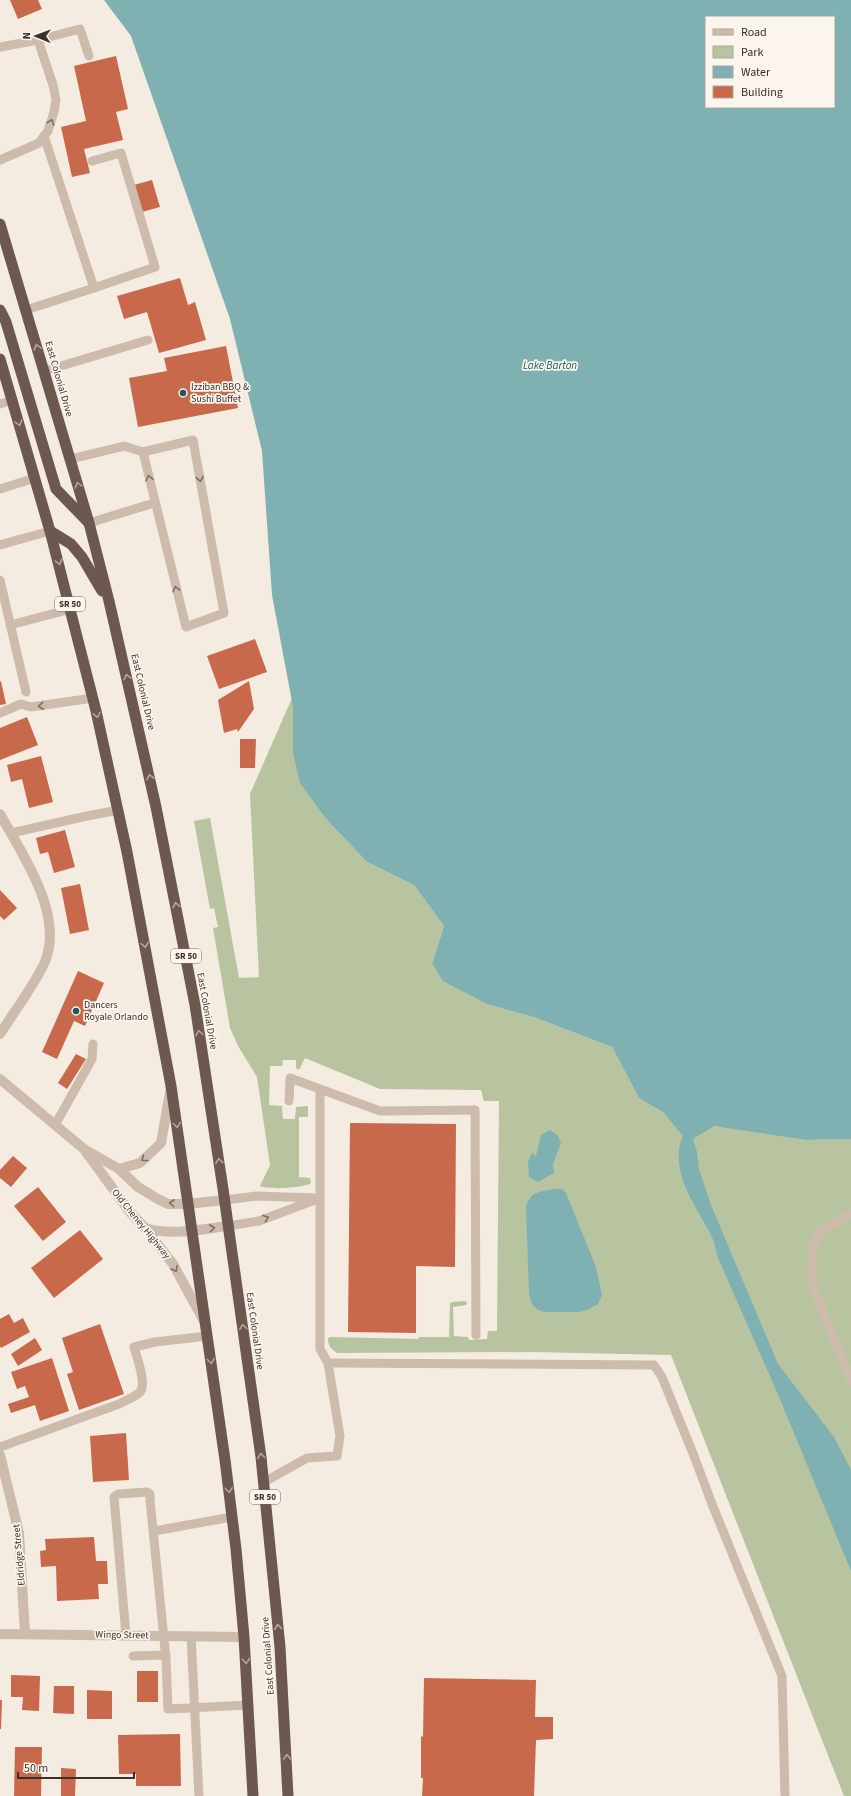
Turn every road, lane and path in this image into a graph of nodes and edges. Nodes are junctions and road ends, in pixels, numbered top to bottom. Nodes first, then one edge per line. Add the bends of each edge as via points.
1 (38, 40) junction
2 (0, 47) edge
3 (89, 56) dead end
4 (44, 136) junction
5 (0, 160) edge
6 (92, 161) dead end
7 (0, 224) edge
8 (94, 288) junction
9 (0, 310) edge
10 (26, 310) junction
11 (148, 340) dead end
12 (0, 361) edge
13 (44, 371) junction
14 (12, 400) junction
15 (0, 404) edge
16 (143, 452) junction
17 (70, 459) junction
18 (35, 478) junction
19 (0, 489) edge
20 (154, 503) junction
21 (89, 523) junction
22 (50, 531) junction
23 (0, 545) edge
24 (0, 580) edge
25 (109, 601) junction
26 (71, 609) junction
27 (10, 625) junction
28 (26, 692) dead end
29 (93, 698) junction
30 (0, 713) edge
31 (119, 810) junction
32 (0, 814) edge
33 (11, 834) junction
34 (0, 1034) edge
35 (93, 1044) dead end
36 (0, 1079) edge
37 (171, 1086) junction
38 (320, 1089) junction
39 (289, 1101) dead end
40 (55, 1125) junction
41 (84, 1149) junction
42 (119, 1169) junction
43 (320, 1198) junction
44 (225, 1200) junction
45 (187, 1204) junction
46 (851, 1213) edge
47 (228, 1226) junction
48 (145, 1228) junction
49 (191, 1230) junction
50 (205, 1322) junction
51 (476, 1335) dead end
52 (207, 1336) junction
53 (328, 1363) junction
54 (851, 1381) edge
55 (0, 1447) edge
56 (0, 1454) edge
57 (264, 1482) junction
58 (232, 1517) junction
59 (154, 1531) junction
60 (0, 1634) edge
61 (25, 1634) junction
62 (126, 1635) junction
63 (163, 1636) junction
64 (191, 1636) junction
65 (244, 1637) junction
66 (166, 1655) junction
67 (133, 1656) dead end
68 (249, 1705) junction
69 (194, 1708) junction
70 (199, 1796) edge
71 (253, 1796) edge
72 (288, 1796) edge
73 (786, 1796) edge

1 - 2 lane
1 - 3 lane via 80,28
4 -> 1 lane via 56,100
4 - 5 lane via 32,147
4 - 8 lane
6 - 8 lane via 121,153 155,267
7 - 10 highway, East Colonial Drive / SR 50
8 - 10 lane
9 - 21 highway via 6,322 56,489
13 -> 10 highway, East Colonial Drive / SR 50
11 - 13 lane
12 - 14 highway, SR 50
13 - 17 highway, East Colonial Drive / SR 50
14 - 15 lane
14 -> 18 highway, SR 50
16 - 17 lane via 124,446
20 -> 16 lane
16 -> 20 lane via 193,440 224,613 186,627
21 -> 17 highway, East Colonial Drive / SR 50
18 - 19 lane
18 - 22 highway, SR 50
20 - 21 lane
21 - 25 highway, East Colonial Drive / SR 50
22 - 23 lane
22 - 25 highway via 71,544 82,557
22 -> 26 highway, SR 50
24 - 27 lane
44 -> 25 highway, East Colonial Drive / SR 50 via 196,1012 178,916 134,703
26 - 27 lane
26 - 29 highway, SR 50
27 - 28 lane
29 -> 30 lane via 31,707 21,704
29 -> 31 highway, SR 50
31 - 33 lane
31 -> 37 highway, SR 50
32 - 33 street
33 - 34 street via 34,875 47,910 50,938 44,963
35 - 40 lane via 92,1059
36 - 40 street, Old Cheney Highway
37 -> 42 street via 161,1143 140,1163
37 -> 45 highway, SR 50
38 - 39 lane via 290,1078
38 - 43 lane
38 - 51 lane via 380,1111 475,1110
40 - 41 street, Old Cheney Highway
41 - 42 street, Old Cheney Highway
41 - 48 street, Old Cheney Highway via 130,1212
45 -> 42 street, Old Cheney Highway via 168,1204 138,1187
43 - 44 lane via 257,1196
47 -> 43 lane via 259,1221
43 - 53 lane via 320,1349
44 - 45 street, Old Cheney Highway
44 - 47 highway, East Colonial Drive / SR 50
45 - 49 highway, SR 50
46 - 54 lane via 822,1231 812,1247 812,1267 813,1287
49 -> 47 street
57 -> 47 highway, East Colonial Drive / SR 50
48 - 49 street via 173,1233
48 -> 50 street, Old Cheney Highway via 173,1264
49 - 50 highway, SR 50
50 - 52 highway, SR 50
52 - 55 lane via 134,1347 143,1380 140,1391 135,1396
52 -> 58 highway, SR 50
53 - 57 lane via 340,1436 337,1456 307,1458
53 - 73 lane via 654,1365 662,1377 782,1676
56 - 61 street, Eldridge Street via 19,1533
72 -> 57 highway, East Colonial Drive / SR 50 via 280,1647
58 - 59 lane
58 - 65 highway, SR 50
59 - 62 lane via 148,1492 118,1494 114,1497
59 - 63 lane
60 - 61 street, Wingo Street
61 - 62 street, Wingo Street
62 - 63 street, Wingo Street
63 - 64 street, Wingo Street
63 - 66 lane
64 - 65 street, Wingo Street
64 - 69 lane
65 -> 68 highway, SR 50
66 - 67 lane
66 - 69 lane via 168,1709
68 - 69 lane
68 - 71 highway, SR 50
69 - 70 lane

